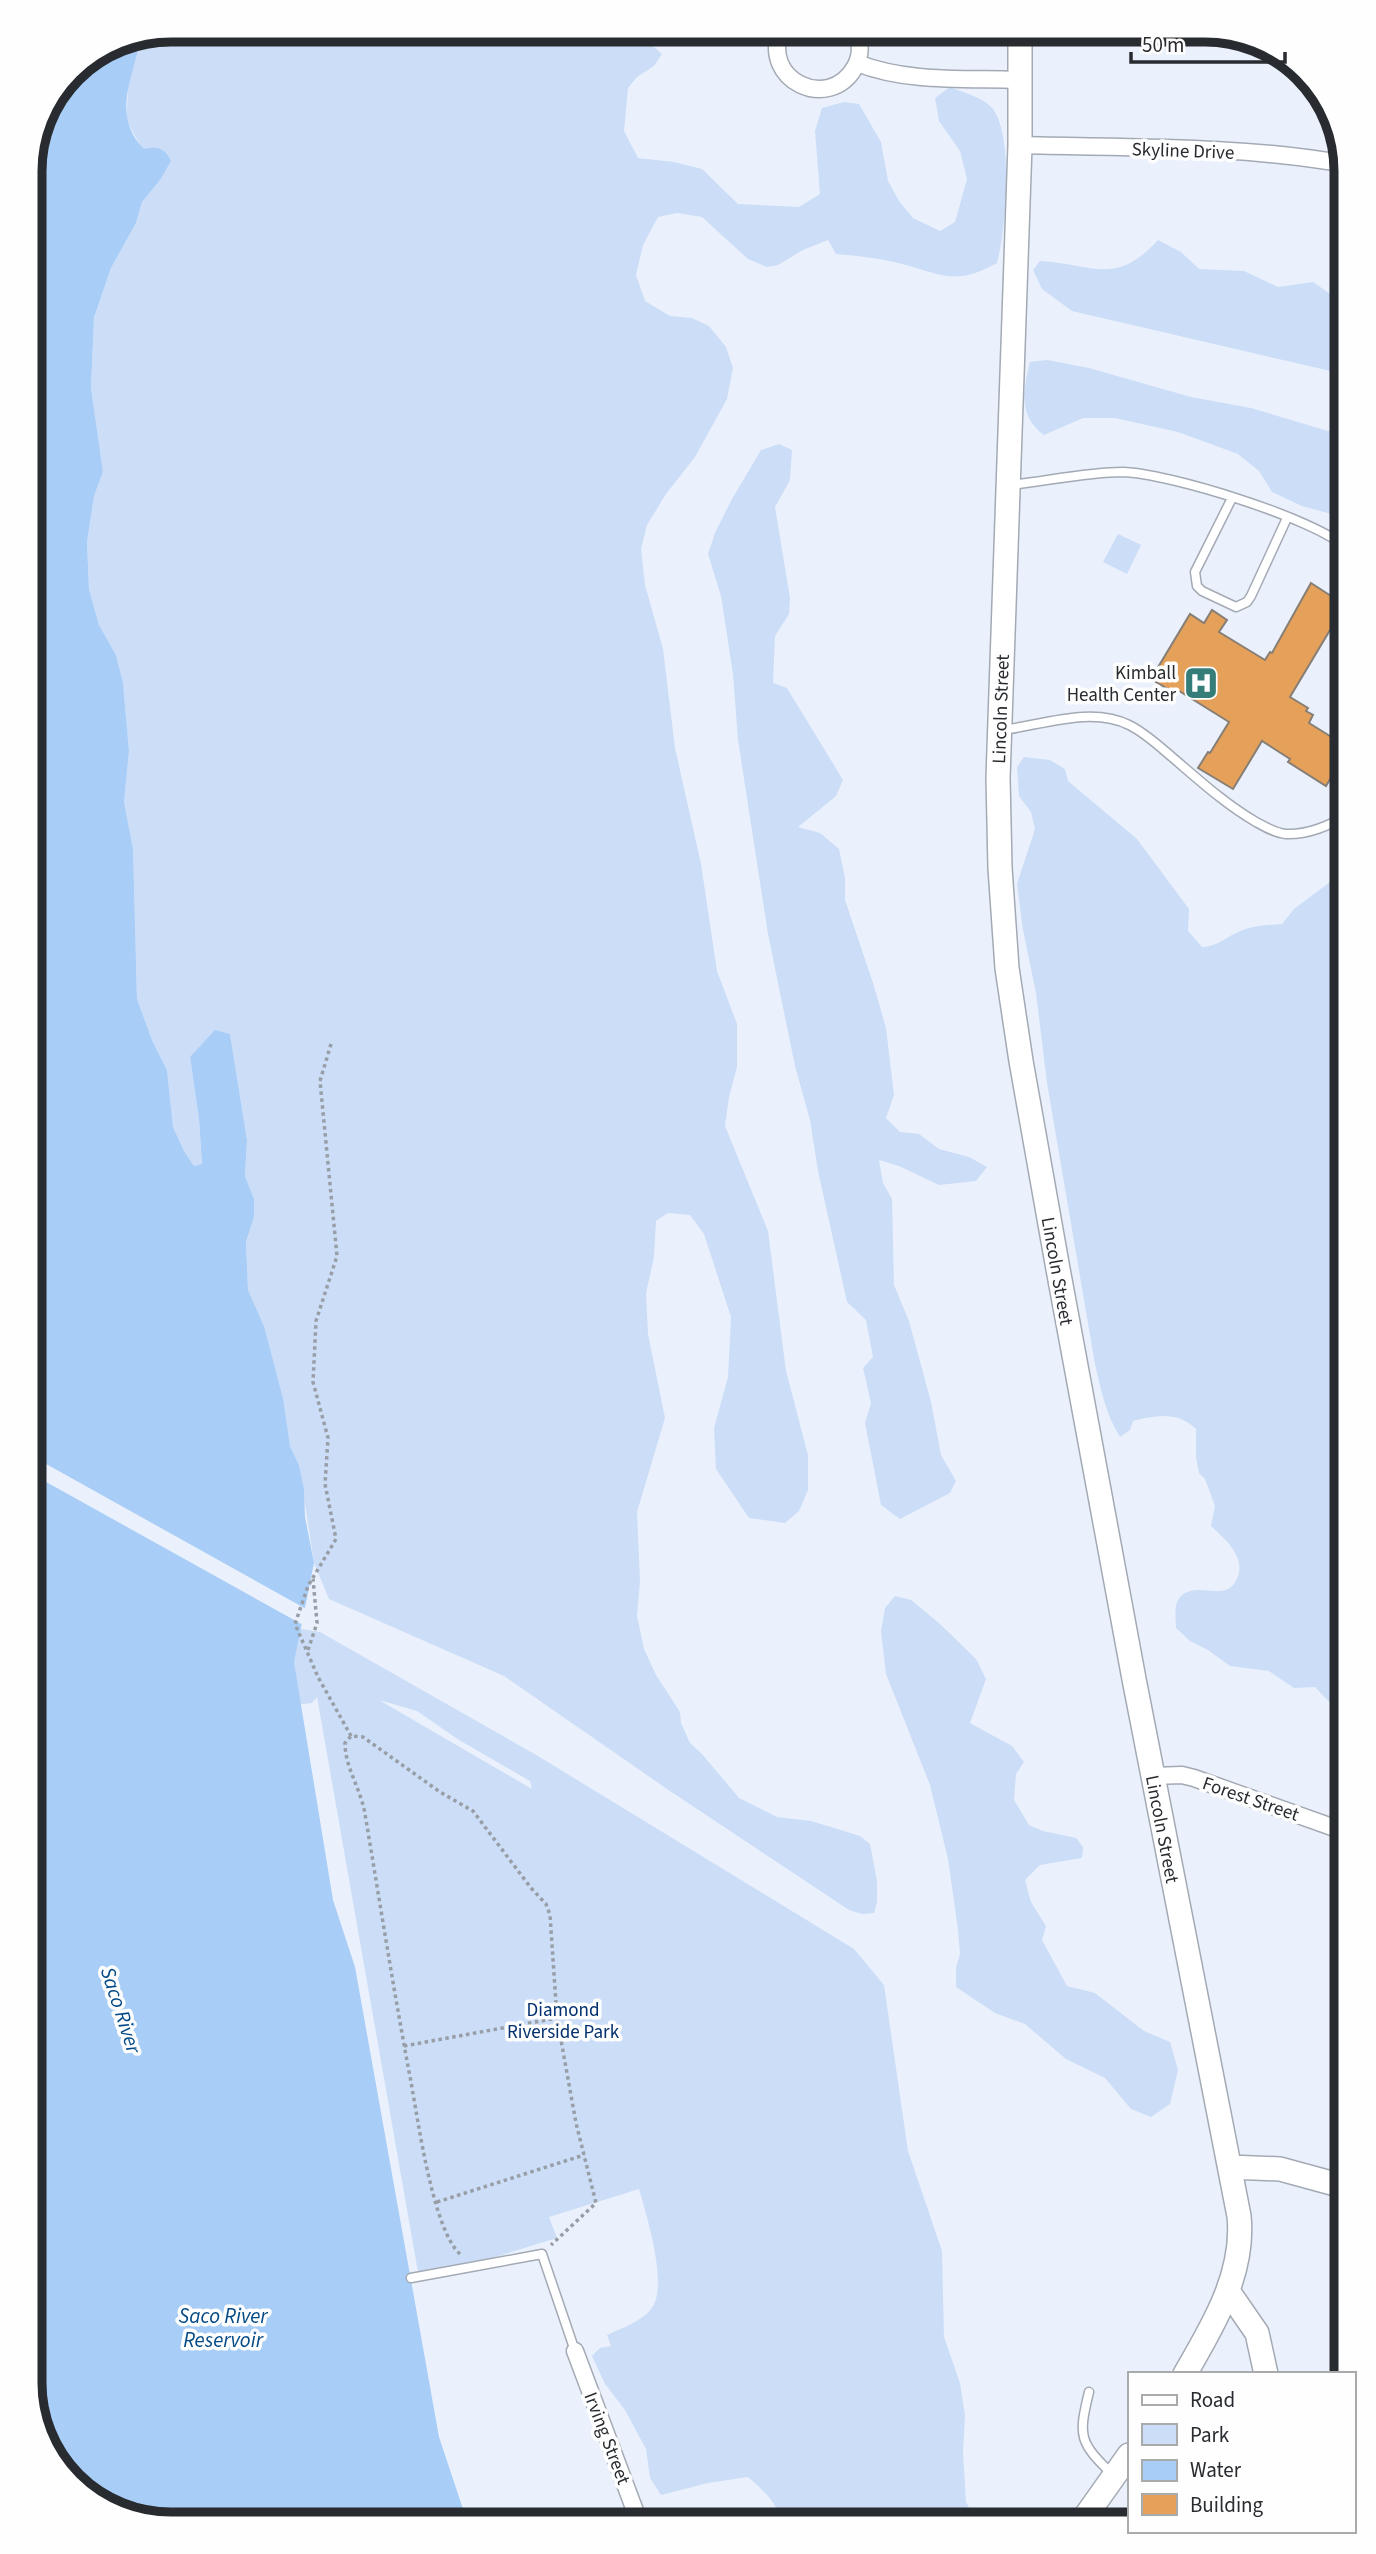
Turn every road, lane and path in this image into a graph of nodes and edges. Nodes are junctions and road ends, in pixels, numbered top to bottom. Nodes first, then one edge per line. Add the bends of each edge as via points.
1 (778, 42) edge
2 (858, 42) edge
3 (1020, 42) edge
4 (857, 63) junction
5 (1019, 80) junction
6 (1020, 145) junction
7 (1334, 162) edge
8 (1008, 486) junction
9 (1232, 498) junction
10 (1287, 517) junction
11 (1334, 538) edge
12 (999, 730) junction
13 (1334, 822) edge
14 (331, 1044) dead end
15 (313, 1578) junction
16 (307, 1652) junction
17 (351, 1736) junction
18 (1153, 1776) junction
19 (1334, 1828) edge
20 (556, 2018) junction
21 (403, 2046) junction
22 (584, 2154) junction
23 (1230, 2167) junction
24 (1334, 2184) edge
25 (437, 2202) junction
26 (542, 2254) junction
27 (480, 2265) junction
28 (411, 2278) dead end
29 (1228, 2291) junction
30 (575, 2351) joint
31 (1186, 2372) edge
32 (1266, 2372) edge
33 (1089, 2392) dead end
34 (1124, 2463) edge
35 (635, 2512) edge
36 (1089, 2512) edge

1 - 4 street via 781,66 801,86 815,89 841,83
2 - 4 street
3 - 5 street, Lincoln Street
4 - 5 street via 899,75
5 - 6 street, Lincoln Street
6 - 7 street, Skyline Drive via 1246,152
6 - 8 street, Lincoln Street
8 - 9 lane via 1122,472 1168,478
8 - 12 street, Lincoln Street
9 - 10 lane
9 - 10 lane via 1195,572 1202,591 1236,607 1251,596
10 - 11 lane
12 - 13 lane via 1071,717 1110,718 1129,724 1237,811 1277,832 1302,833
12 - 18 street, Lincoln Street via 998,825 1007,968
14 - 15 path via 320,1081 337,1255 316,1321 313,1382 328,1438 326,1484 336,1539
15 - 16 path via 317,1623
15 - 16 path via 295,1624
16 - 17 path
17 - 20 path via 363,1737 473,1811 546,1904
17 - 21 path via 345,1743 345,1755 364,1810
18 - 19 street, Forest Street via 1194,1778
18 - 23 street, Lincoln Street
20 - 21 path
20 - 22 path
21 - 25 path
22 - 25 path
22 - 26 path via 596,2203
23 - 24 street via 1280,2169
23 - 29 street, Lincoln Street via 1241,2227
25 - 27 path via 453,2248
26 - 27 lane
26 - 30 lane
27 - 28 lane
29 - 31 street, Lincoln Street
29 - 32 street via 1257,2333
30 - 35 street, Irving Street
33 - 34 lane via 1082,2422 1086,2446
34 - 36 street

